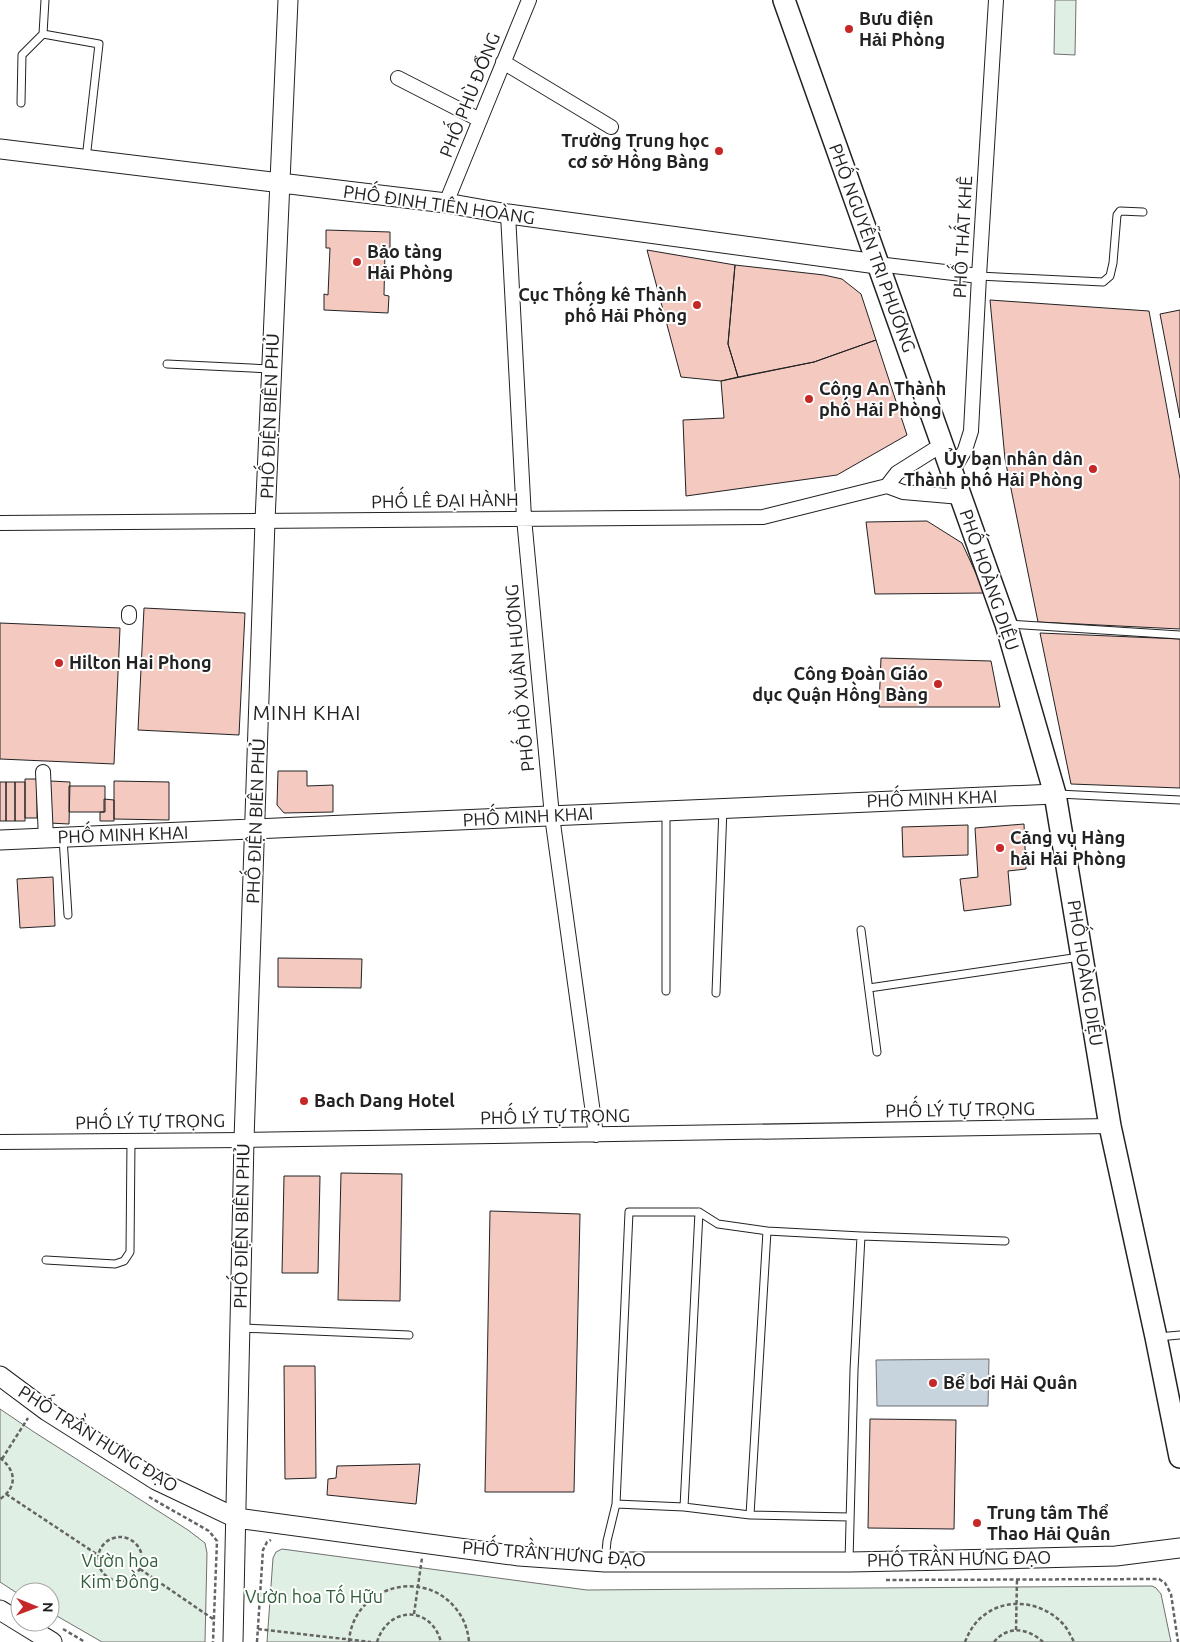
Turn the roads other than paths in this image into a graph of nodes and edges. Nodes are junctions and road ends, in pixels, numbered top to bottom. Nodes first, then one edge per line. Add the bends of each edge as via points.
1 (45, 0) edge
2 (288, 0) edge
3 (529, 0) edge
4 (784, 0) edge
5 (996, 0) edge
6 (43, 34) junction
7 (503, 62) junction
8 (398, 78) dead end
9 (21, 103) dead end
10 (480, 120) junction
11 (611, 127) dead end
12 (0, 149) edge
13 (86, 159) junction
14 (280, 184) junction
15 (446, 203) junction
16 (1143, 212) dead end
17 (508, 214) junction
18 (877, 264) junction
19 (979, 276) junction
20 (167, 364) dead end
21 (272, 369) junction
22 (943, 444) junction
23 (952, 472) junction
24 (887, 486) junction
25 (961, 497) junction
26 (524, 518) junction
27 (265, 521) junction
28 (0, 524) edge
29 (1006, 624) junction
30 (1180, 635) edge
31 (42, 772) dead end
32 (1056, 794) junction
33 (1180, 800) edge
34 (723, 808) junction
35 (666, 810) junction
36 (552, 816) junction
37 (256, 829) junction
38 (54, 838) junction
39 (0, 840) edge
40 (68, 915) dead end
41 (861, 930) dead end
42 (1082, 957) junction
43 (869, 988) junction
44 (666, 991) dead end
45 (716, 993) dead end
46 (877, 1052) dead end
47 (1110, 1126) junction
48 (596, 1135) junction
49 (244, 1140) junction
50 (131, 1141) junction
51 (0, 1142) edge
52 (699, 1212) junction
53 (767, 1231) junction
54 (861, 1236) junction
55 (1005, 1241) dead end
56 (46, 1260) dead end
57 (240, 1328) junction
58 (409, 1335) dead end
59 (1180, 1335) edge
60 (1156, 1337) junction
61 (0, 1376) edge
62 (1180, 1457) edge
63 (616, 1504) junction
64 (684, 1507) junction
65 (750, 1515) junction
66 (850, 1517) junction
67 (236, 1518) junction
68 (1180, 1548) edge
69 (605, 1562) junction
70 (849, 1562) junction
71 (0, 1610) edge
72 (57, 1635) edge
73 (233, 1642) edge

1 - 6 lane
2 - 14 main road, PHỐ ĐIỆN BIÊN PHỦ
3 - 7 street, PHỐ PHÙ ĐỔNG
4 - 18 main road, PHỐ NGUYỄN TRI PHƯƠNG
5 - 19 street, PHỐ THẤT KHÊ
6 - 9 lane via 22,55
6 - 13 lane via 99,44
7 - 10 street, PHỐ PHÙ ĐỔNG
7 - 11 street
8 - 10 street
10 - 15 street, PHỐ PHÙ ĐỔNG
12 - 13 main road, PHỐ ĐINH TIÊN HOÀNG
13 - 14 main road, PHỐ ĐINH TIÊN HOÀNG
14 - 15 main road, PHỐ ĐINH TIÊN HOÀNG
14 - 21 main road, PHỐ ĐIỆN BIÊN PHỦ
15 - 17 main road, PHỐ ĐINH TIÊN HOÀNG
16 - 19 lane via 1120,211 1117,215 1113,263 1110,276 1103,282
17 - 18 main road, PHỐ ĐINH TIÊN HOÀNG
17 - 26 street, PHỐ HỒ XUÂN HƯƠNG
18 - 19 street
18 - 22 main road, PHỐ NGUYỄN TRI PHƯƠNG
19 - 23 street, PHỐ THẤT KHÊ via 972,431 966,450
20 - 21 lane
21 - 27 main road, PHỐ ĐIỆN BIÊN PHỦ
22 - 23 main road, PHỐ NGUYỄN TRI PHƯƠNG
22 - 24 street, PHỐ LÊ ĐẠI HÀNH via 897,474
23 - 25 main road, PHỐ NGUYỄN TRI PHƯƠNG
24 - 25 street, PHỐ LÊ ĐẠI HÀNH via 903,492
24 - 26 street, PHỐ LÊ ĐẠI HÀNH via 763,517
25 - 29 main road, PHỐ HOÀNG DIỆU
26 - 27 street, PHỐ LÊ ĐẠI HÀNH
26 - 36 street, PHỐ HỒ XUÂN HƯƠNG
27 - 28 street, PHỐ LÊ ĐẠI HÀNH
27 - 37 main road, PHỐ ĐIỆN BIÊN PHỦ
29 - 30 lane
29 - 32 main road, PHỐ HOÀNG DIỆU
31 - 38 street
32 - 33 lane
32 - 34 main road, PHỐ MINH KHAI
32 - 42 main road, PHỐ HOÀNG DIỆU
34 - 35 main road, PHỐ MINH KHAI
34 - 45 lane
35 - 36 main road, PHỐ MINH KHAI
35 - 44 lane
36 - 37 main road, PHỐ MINH KHAI
36 - 48 street, PHỐ HỒ XUÂN HƯƠNG
37 - 38 main road, PHỐ MINH KHAI
37 - 49 main road, PHỐ ĐIỆN BIÊN PHỦ
38 - 39 main road, PHỐ MINH KHAI
38 - 40 lane
41 - 43 lane
42 - 43 lane
42 - 47 main road, PHỐ HOÀNG DIỆU
43 - 46 lane
47 - 48 street, PHỐ LÝ TỰ TRỌNG
47 - 60 main road, PHỐ HOÀNG DIỆU
48 - 49 street, PHỐ LÝ TỰ TRỌNG
49 - 50 street, PHỐ LÝ TỰ TRỌNG
49 - 57 main road, PHỐ ĐIỆN BIÊN PHỦ
50 - 51 street, PHỐ LÝ TỰ TRỌNG
50 - 56 lane via 130,1252 124,1261 115,1264
52 - 53 lane via 718,1224
52 - 63 lane via 629,1212
52 - 64 lane
53 - 54 lane
53 - 65 lane
54 - 55 lane
54 - 66 lane
57 - 58 lane
57 - 67 main road, PHỐ ĐIỆN BIÊN PHỦ
59 - 60 lane
60 - 62 main road, PHỐ HOÀNG DIỆU
61 - 67 main road, PHỐ TRẦN HƯNG ĐẠO via 47,1411 156,1480
63 - 64 lane
63 - 69 lane
64 - 65 lane
65 - 66 lane
66 - 70 lane
67 - 69 main road, PHỐ TRẦN HƯNG ĐẠO via 519,1556
67 - 73 main road, PHỐ ĐIỆN BIÊN PHỦ
68 - 70 main road, PHỐ TRẦN HƯNG ĐẠO via 1116,1556
69 - 70 main road, PHỐ TRẦN HƯNG ĐẠO
71 - 72 main road

